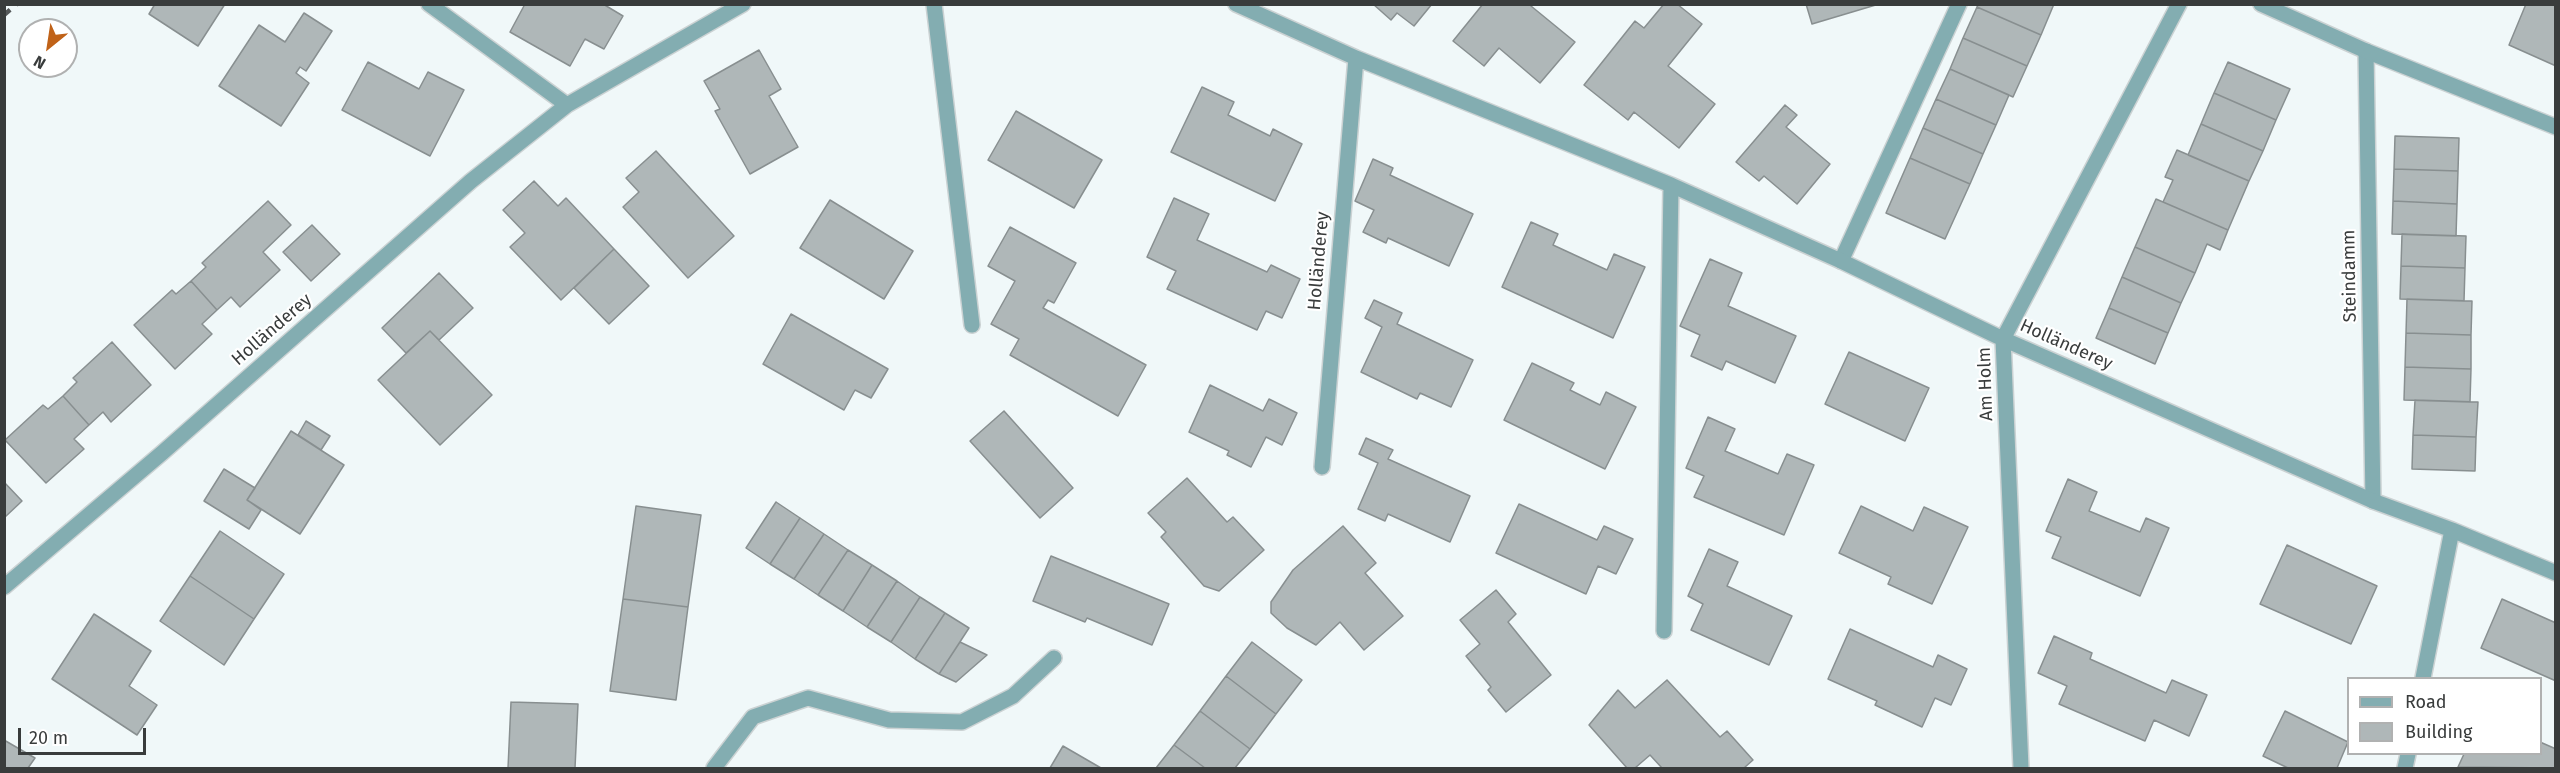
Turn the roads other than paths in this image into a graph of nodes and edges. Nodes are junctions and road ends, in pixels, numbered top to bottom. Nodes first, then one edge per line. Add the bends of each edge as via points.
1 (429, 4) edge
2 (743, 4) edge
3 (934, 4) edge
4 (1236, 4) edge
5 (1959, 4) edge
6 (2179, 4) edge
7 (2261, 4) edge
8 (2366, 51) junction
9 (1356, 58) junction
10 (567, 105) junction
11 (2556, 128) edge
12 (1671, 185) junction
13 (1841, 261) junction
14 (972, 325) dead end
15 (2003, 339) junction
16 (1322, 467) dead end
17 (2373, 501) junction
18 (2452, 530) junction
19 (2556, 573) edge
20 (4, 587) edge
21 (1664, 631) dead end
22 (1054, 658) dead end
23 (2422, 677) edge
24 (714, 768) edge
25 (2021, 768) edge

1 - 10 street
2 - 10 street, Holländerey
3 - 14 street
4 - 9 street, Holländerey
5 - 13 street
6 - 15 street, Am Holm
7 - 8 street
8 - 11 street
8 - 17 street, Steindamm
9 - 12 street, Holländerey
9 - 16 street, Holländerey
10 - 20 street, Holländerey via 471,181
12 - 13 street, Holländerey
12 - 21 street
13 - 15 street, Holländerey
15 - 17 street, Holländerey
15 - 25 street, Am Holm
17 - 18 street, Holländerey
18 - 19 street, Holländerey
18 - 23 street
22 - 24 street via 1013,696 962,722 889,720 808,698 753,717

